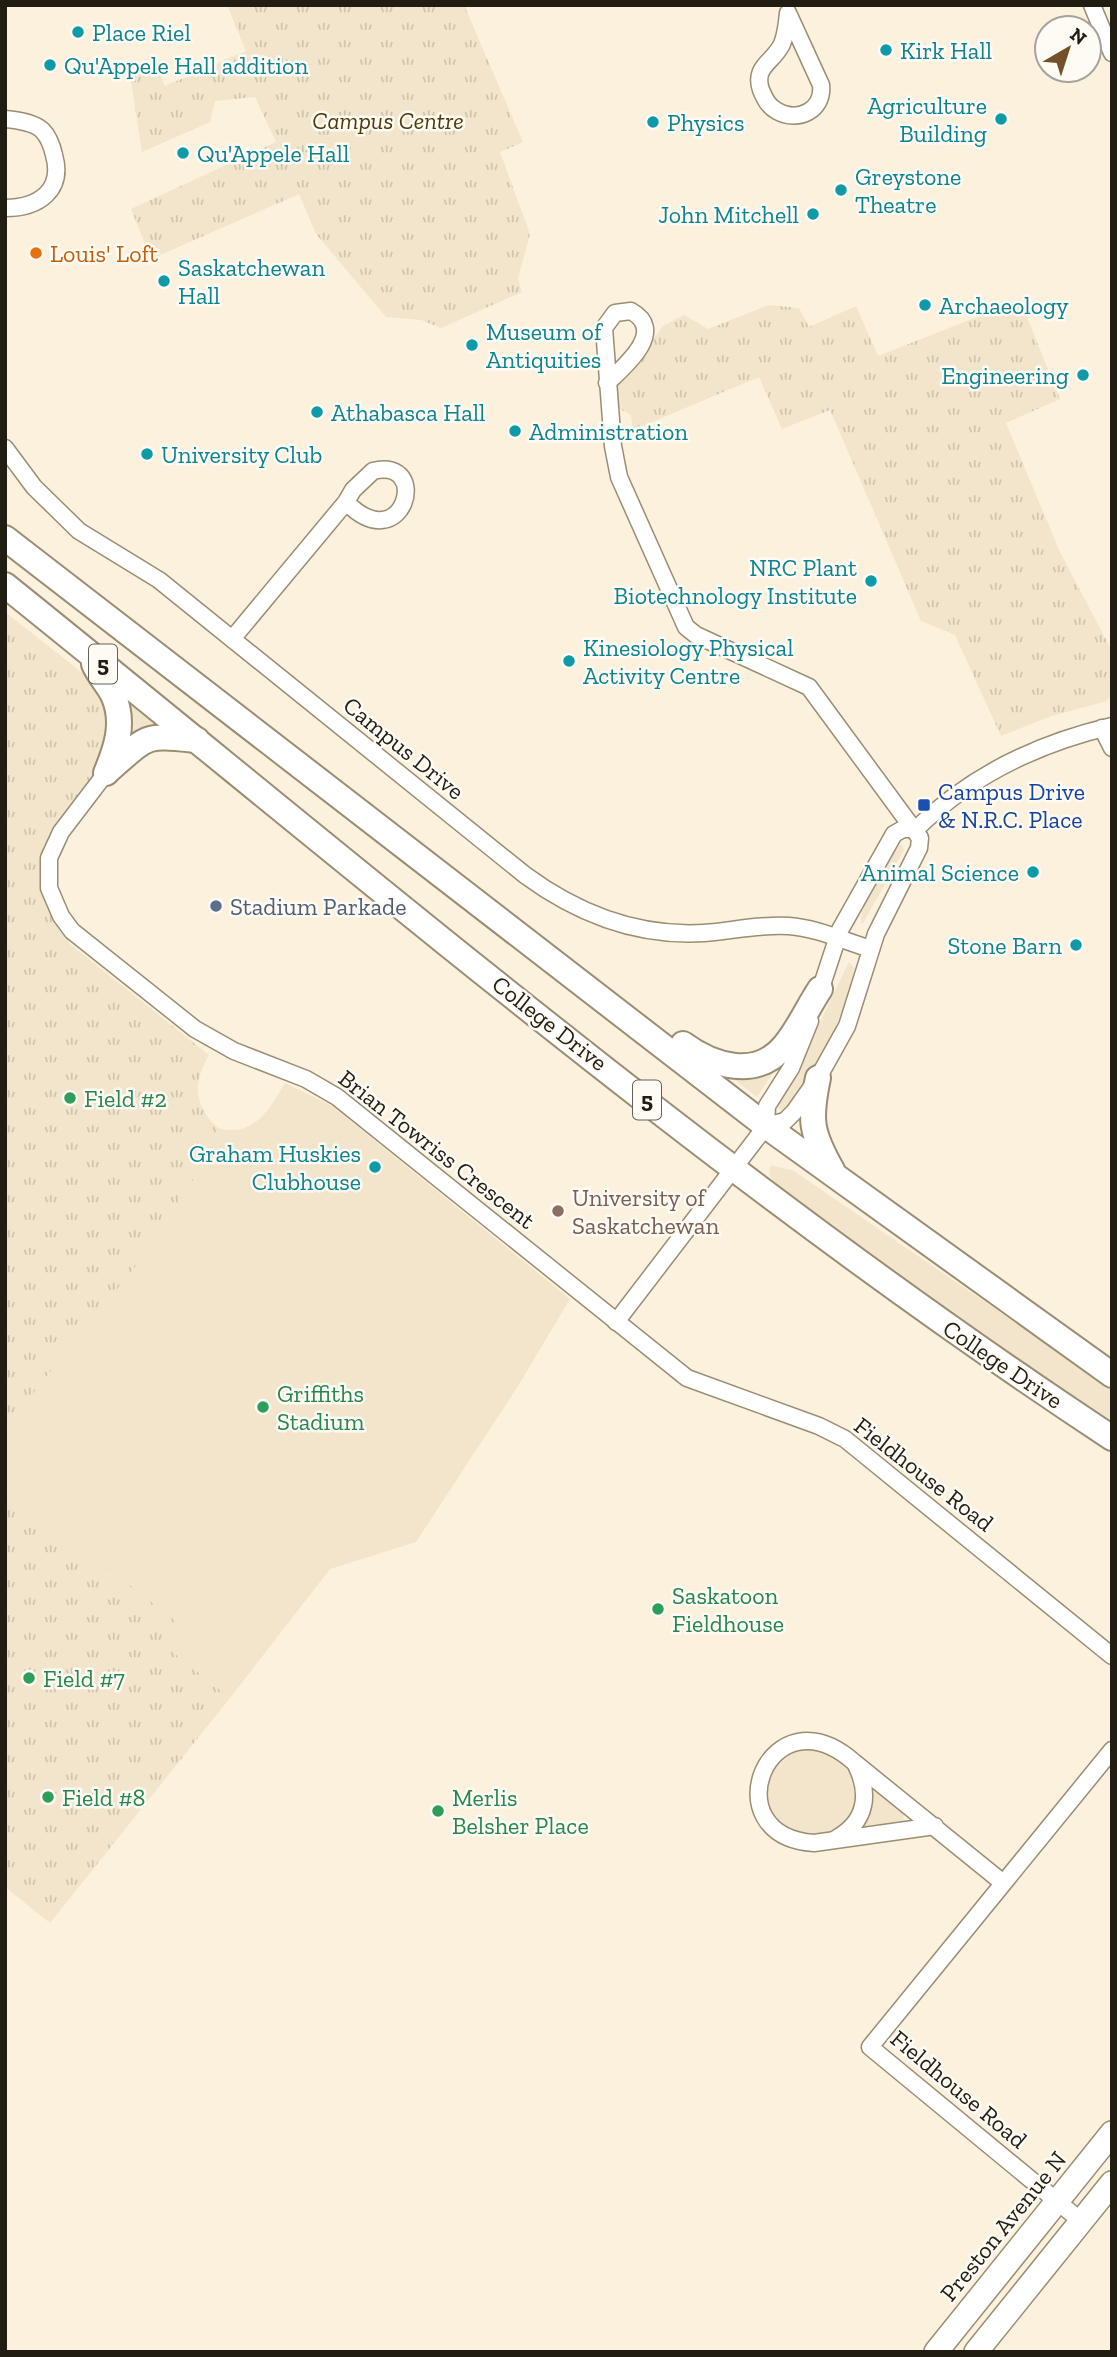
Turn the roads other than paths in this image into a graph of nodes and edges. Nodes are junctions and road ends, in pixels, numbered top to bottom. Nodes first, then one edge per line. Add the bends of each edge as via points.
1 (1092, 5) edge
2 (786, 9) edge
3 (807, 52) junction
4 (777, 53) junction
5 (1112, 53) edge
6 (5, 119) edge
7 (5, 208) edge
8 (607, 383) junction
9 (5, 448) edge
10 (346, 502) dead end
11 (5, 538) edge
12 (6, 586) edge
13 (232, 639) junction
14 (90, 653) junction
15 (1107, 727) edge
16 (199, 740) junction
17 (1112, 748) edge
18 (106, 773) junction
19 (916, 829) junction
20 (837, 937) junction
21 (871, 949) junction
22 (820, 989) junction
23 (607, 1003) junction
24 (818, 1078) junction
25 (766, 1126) junction
26 (733, 1169) junction
27 (835, 1177) junction
28 (616, 1322) junction
29 (975, 1347) junction
30 (1112, 1375) edge
31 (1112, 1427) edge
32 (1112, 1438) edge
33 (1112, 1656) edge
34 (1112, 1750) edge
35 (855, 1763) junction
36 (934, 1826) junction
37 (832, 1840) junction
38 (1002, 1882) junction
39 (1112, 2133) edge
40 (1112, 2183) edge
41 (1056, 2201) junction
42 (1081, 2221) junction
43 (936, 2352) edge
44 (976, 2352) edge

1 - 5 street
2 - 3 street
2 - 4 street via 786,32
3 - 4 street via 786,49
3 - 4 street via 822,95 817,106 798,116 783,114 768,104 758,81 759,72
6 - 7 street via 42,130 55,156 58,177 48,194 34,203
8 - 8 street via 638,350 646,332 640,317 625,310 610,317 604,328
8 - 19 street via 619,477 686,627 810,687 895,807
9 - 13 street, Campus Drive via 34,487 79,531 159,580
10 - 13 street
11 - 23 main road, College Drive / 5
12 - 14 main road, College Drive / 5
13 - 20 street, Campus Drive via 526,876 572,907 659,932 787,926
14 - 16 main road, College Drive / 5
14 - 18 main road via 118,712 118,742
15 - 17 street
15 - 19 street via 1012,760
16 - 18 main road via 152,737
16 - 26 main road, College Drive / 5
18 - 28 street, Brian Towriss Crescent via 61,832 50,858 49,888 72,931 204,1035 337,1097
19 - 20 street via 894,834
19 - 21 street via 919,849
20 - 21 street, Campus Drive
20 - 22 street
21 - 24 street via 850,1018
22 - 23 main road via 779,1052 732,1067 702,1058 657,1024
22 - 25 street via 803,1041 767,1106
23 - 25 main road, College Drive / 5
24 - 25 street via 785,1121
24 - 27 main road via 811,1112 813,1134
25 - 26 street
25 - 27 main road, College Drive / 5
26 - 28 street
26 - 29 main road, College Drive / 5
27 - 30 main road, College Drive / 5
28 - 33 street, Fieldhouse Road via 700,1385 845,1439
29 - 31 main road via 1018,1367
29 - 32 main road, College Drive / 5
34 - 38 street, Fieldhouse Road
35 - 36 street
35 - 37 street via 864,1789 862,1812 849,1829
35 - 37 street via 826,1743 796,1741 774,1755 760,1778 758,1801 769,1824 798,1842
36 - 37 street
36 - 38 street
38 - 41 street, Fieldhouse Road via 870,2047
39 - 41 main road, Preston Avenue N
40 - 42 main road
41 - 42 street, Fieldhouse Road
41 - 43 main road, Preston Avenue N
42 - 44 main road

